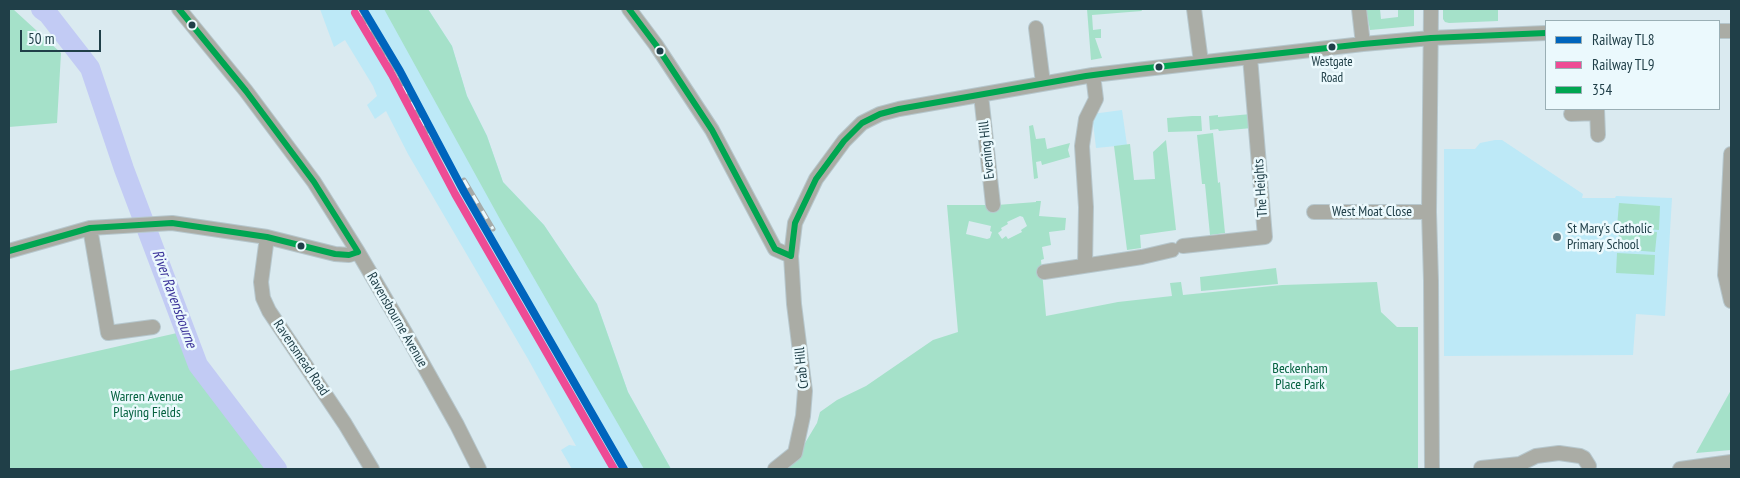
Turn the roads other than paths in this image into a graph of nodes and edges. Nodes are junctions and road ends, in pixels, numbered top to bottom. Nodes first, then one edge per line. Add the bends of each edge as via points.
1 (179, 9) edge
2 (629, 9) edge
3 (1194, 9) edge
4 (1359, 9) edge
5 (1431, 9) edge
6 (1036, 28) dead end
7 (1545, 33) edge
8 (1431, 38) junction
9 (1364, 44) junction
10 (1250, 57) junction
11 (1201, 62) junction
12 (1093, 75) junction
13 (1043, 83) junction
14 (981, 94) junction
15 (1597, 111) edge
16 (1572, 114) dead end
17 (1598, 135) dead end
18 (1731, 154) edge
19 (992, 204) dead end
20 (1314, 212) dead end
21 (1429, 212) junction
22 (90, 228) junction
23 (267, 237) junction
24 (9, 251) edge
25 (358, 252) junction
26 (791, 256) junction
27 (1085, 265) junction
28 (1044, 272) dead end
29 (1731, 301) edge
30 (153, 327) dead end
31 (1731, 462) edge
32 (1589, 466) dead end
33 (1520, 467) edge
34 (1481, 468) dead end
35 (372, 469) edge
36 (479, 469) edge
37 (776, 469) edge
38 (1432, 469) edge
39 (1680, 469) edge

1 - 25 street, Ravensbourne Avenue via 314,182
2 - 26 street via 712,130 775,249
3 - 11 street
4 - 9 street
5 - 8 street
6 - 13 street
7 - 8 street, Crab Hill
8 - 9 street, Crab Hill
8 - 21 street
9 - 10 street, Crab Hill
10 - 11 street, Crab Hill
10 - 27 street, The Heights via 1265,237 1177,248
11 - 12 street, Crab Hill
12 - 13 street, Crab Hill
12 - 27 street via 1096,99 1086,119 1082,146
13 - 14 street, Crab Hill
14 - 19 street, Evening Hill
14 - 26 street, Crab Hill via 900,109 862,123 816,179 795,223
15 - 16 street
15 - 17 street
18 - 29 street via 1725,275
20 - 21 street, West Moat Close
21 - 38 street
22 - 23 street via 172,223
22 - 24 street
22 - 30 street via 108,333
23 - 25 street via 335,254
23 - 35 street, Ravensmead Road via 261,282 263,298
25 - 36 street, Ravensbourne Avenue
26 - 37 street, Crab Hill via 805,391 795,453
27 - 28 street, The Heights
31 - 39 street
32 - 33 street via 1580,456 1559,452 1536,456
33 - 34 street

